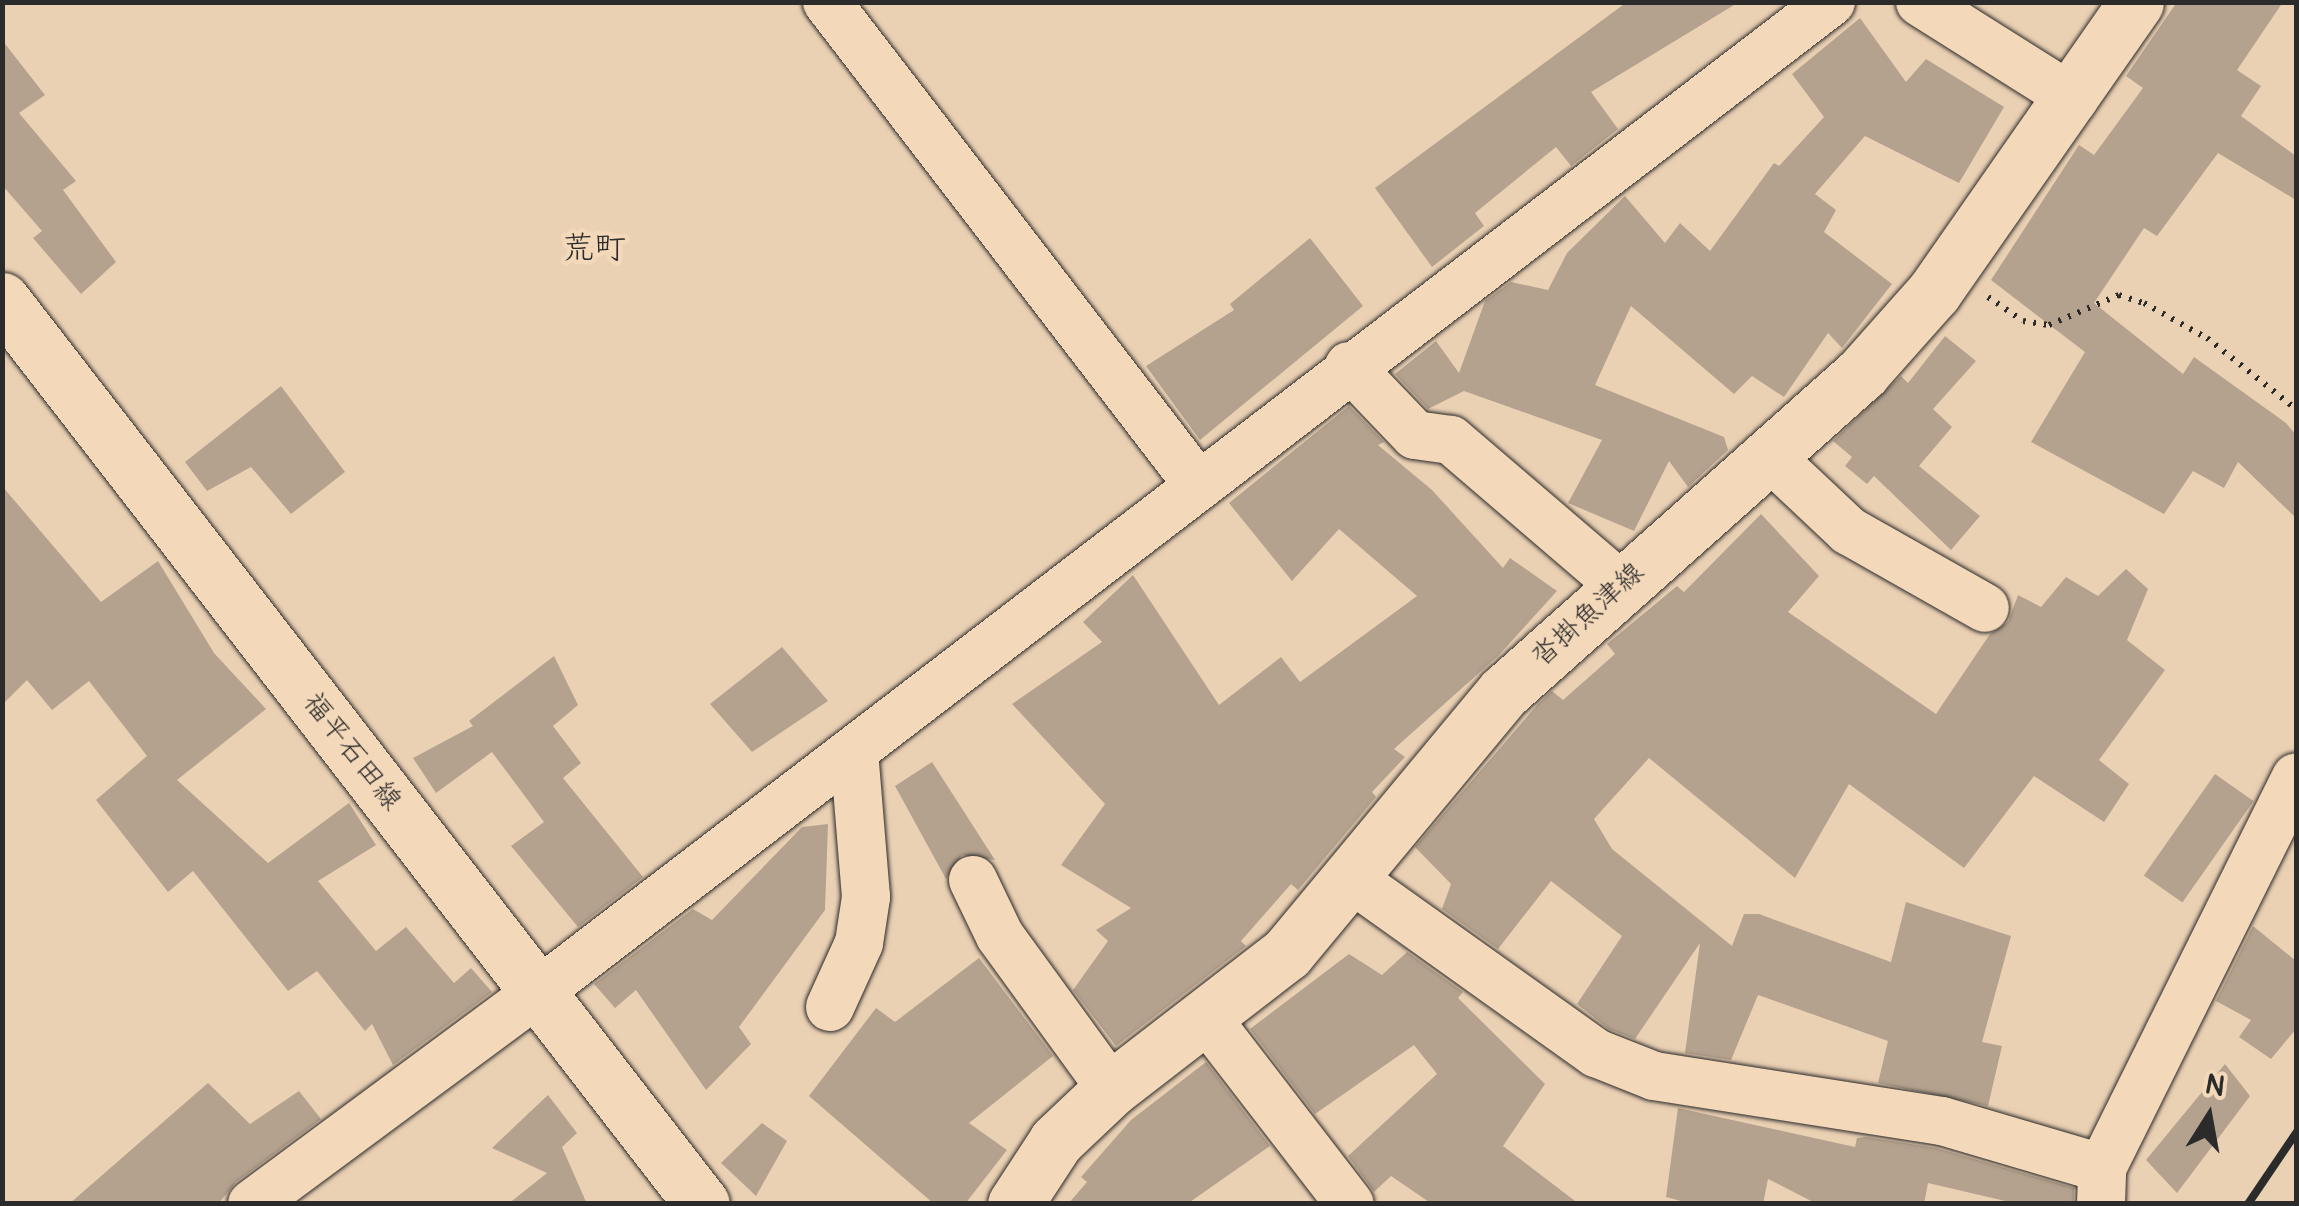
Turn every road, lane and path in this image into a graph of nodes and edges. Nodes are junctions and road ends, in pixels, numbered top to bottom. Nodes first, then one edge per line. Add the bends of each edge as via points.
1 (826, 2) edge
2 (1831, 2) edge
3 (1920, 2) edge
4 (2136, 2) edge
5 (2074, 98) junction
6 (1950, 270) junction
7 (2, 300) edge
8 (1349, 366) junction
9 (2296, 409) edge
10 (1768, 455) junction
11 (1199, 486) junction
12 (1620, 584) junction
13 (1985, 608) dead end
14 (854, 750) junction
15 (2296, 777) edge
16 (1352, 879) junction
17 (973, 880) dead end
18 (538, 993) junction
19 (830, 1007) dead end
20 (1205, 1016) junction
21 (1112, 1089) junction
22 (2102, 1186) edge
23 (252, 1204) edge
24 (702, 1204) edge
25 (1014, 1204) edge
26 (1350, 1204) edge

1 - 11 street
2 - 8 street
3 - 5 street
4 - 5 main road, 沓掛魚津線
5 - 6 main road, 沓掛魚津線
6 - 9 path via 2023,321 2048,325 2119,295 2144,304 2207,338
6 - 10 main road, 沓掛魚津線 via 1862,373
7 - 18 main road, 福平石田線
8 - 11 street
8 - 12 street via 1415,435 1451,440
10 - 12 main road, 沓掛魚津線
10 - 13 street via 1849,531
11 - 14 street
12 - 16 main road, 沓掛魚津線 via 1504,692
14 - 18 street
14 - 19 street via 866,897 858,943
15 - 22 street
16 - 20 main road, 沓掛魚津線 via 1287,954
16 - 22 street via 1596,1052 1654,1076 1942,1120
17 - 21 street via 1000,936
18 - 23 street
18 - 24 main road, 福平石田線
20 - 21 main road, 沓掛魚津線
20 - 26 street
21 - 25 main road, 沓掛魚津線 via 1056,1140

